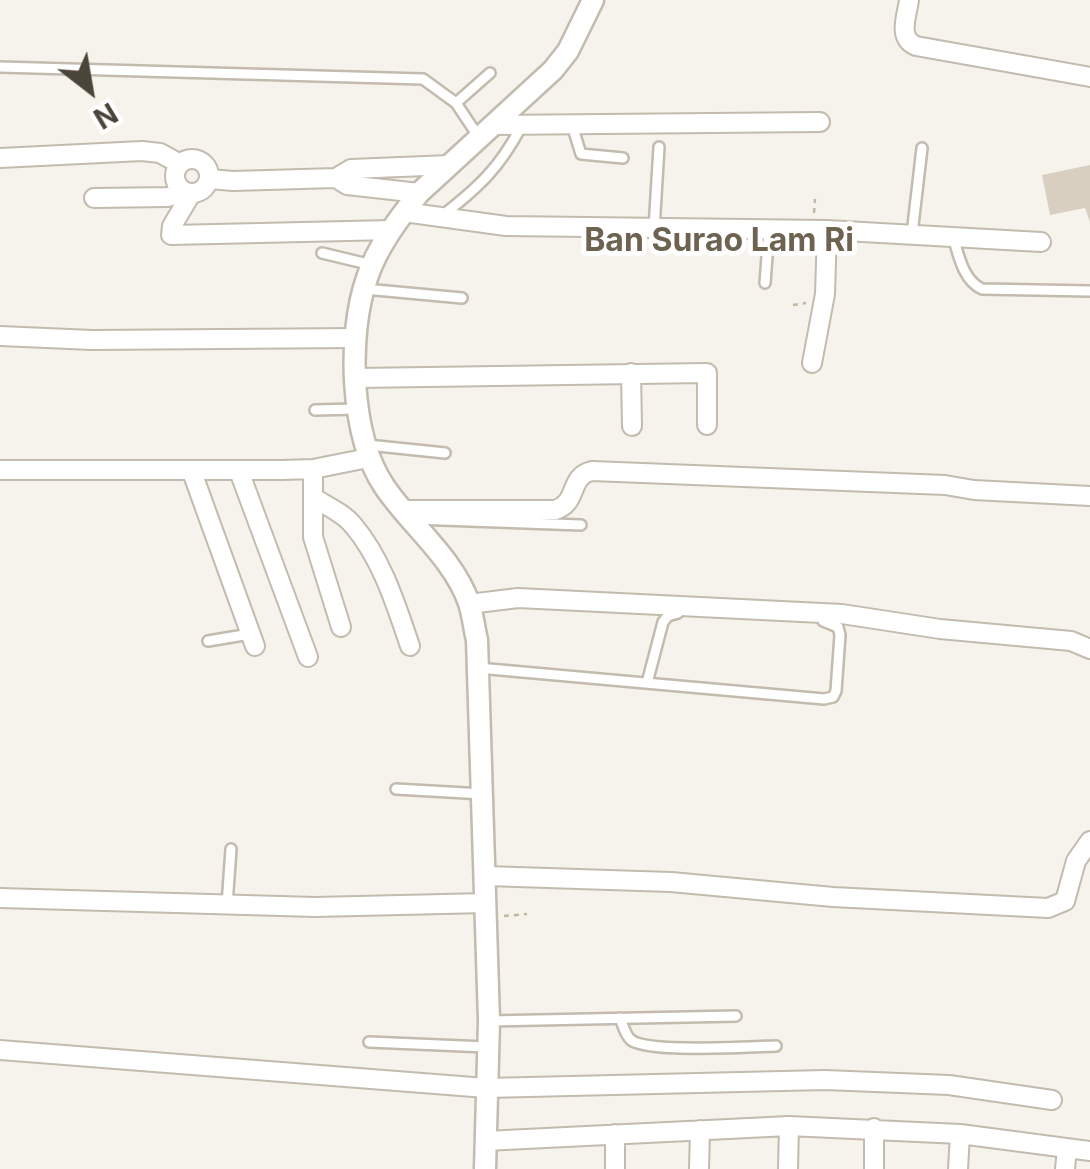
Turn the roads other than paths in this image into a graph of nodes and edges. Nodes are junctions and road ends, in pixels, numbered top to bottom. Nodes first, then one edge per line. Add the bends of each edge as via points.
1 (910, 0) edge
2 (587, 1) edge
3 (0, 67) edge
4 (490, 74) dead end
5 (1090, 77) edge
6 (456, 103) junction
7 (820, 122) dead end
8 (522, 124) junction
9 (571, 124) junction
10 (487, 132) junction
11 (659, 147) dead end
12 (922, 148) dead end
13 (0, 158) edge
14 (622, 158) dead end
15 (180, 164) junction
16 (450, 166) junction
17 (210, 178) junction
18 (336, 178) junction
19 (188, 193) junction
20 (419, 193) junction
21 (94, 198) dead end
22 (404, 212) junction
23 (438, 218) junction
24 (654, 229) junction
25 (392, 230) junction
26 (769, 230) junction
27 (827, 230) junction
28 (912, 234) junction
29 (952, 237) junction
30 (1041, 242) dead end
31 (322, 253) dead end
32 (372, 265) junction
33 (765, 282) dead end
34 (364, 289) junction
35 (1090, 291) edge
36 (462, 298) dead end
37 (0, 336) edge
38 (356, 338) junction
39 (812, 364) dead end
40 (631, 373) junction
41 (357, 378) junction
42 (359, 408) junction
43 (314, 410) dead end
44 (707, 424) dead end
45 (632, 426) dead end
46 (366, 451) junction
47 (445, 453) dead end
48 (313, 468) junction
49 (0, 470) edge
50 (240, 471) junction
51 (192, 472) junction
52 (1090, 496) edge
53 (314, 498) junction
54 (404, 514) junction
55 (581, 525) dead end
56 (470, 604) junction
57 (341, 627) dead end
58 (253, 640) joint
59 (208, 641) dead end
60 (410, 646) dead end
61 (1090, 649) edge
62 (308, 657) dead end
63 (478, 668) junction
64 (647, 683) junction
65 (396, 789) dead end
66 (483, 794) junction
67 (1090, 842) edge
68 (230, 849) dead end
69 (486, 876) junction
70 (0, 898) edge
71 (227, 905) junction
72 (486, 910) junction
73 (736, 1016) dead end
74 (620, 1018) junction
75 (489, 1021) junction
76 (369, 1042) dead end
77 (776, 1046) dead end
78 (488, 1047) junction
79 (0, 1050) edge
80 (486, 1088) junction
81 (1052, 1100) dead end
82 (789, 1126) junction
83 (874, 1128) junction
84 (700, 1130) junction
85 (616, 1134) junction
86 (960, 1134) junction
87 (485, 1142) junction
88 (1068, 1148) junction
89 (1090, 1150) edge
90 (485, 1169) edge
91 (615, 1169) edge
92 (700, 1169) edge
93 (788, 1169) edge
94 (874, 1169) edge
95 (958, 1169) edge
96 (1065, 1169) edge

1 - 5 street via 904,35 916,46
2 - 10 street via 568,51
3 - 6 lane via 423,79
4 - 6 lane
6 - 10 lane
7 - 9 street
8 - 9 street
8 - 10 street
8 - 23 lane via 489,176
9 - 14 lane via 581,154
10 - 16 street
11 - 24 lane
12 - 28 lane
13 - 15 street via 142,151
15 - 17 street via 200,161
15 - 19 street via 175,176
16 - 18 street via 351,169
16 - 20 street
17 - 18 street
17 - 19 street via 203,190
18 - 20 street
19 - 21 street
19 - 25 street via 172,235
20 - 22 street
22 - 23 street
22 - 25 street
23 - 24 street
24 - 26 street
25 - 32 street
26 - 27 street
26 - 33 lane
27 - 28 street
27 - 39 street
28 - 29 street
29 - 30 street
29 - 35 lane via 966,275 982,290
31 - 32 lane
32 - 34 street
34 - 36 lane
34 - 38 street
37 - 38 street
38 - 41 street
40 - 41 street
40 - 44 street via 707,373
40 - 45 street
41 - 42 street
42 - 43 lane
42 - 46 street
46 - 47 lane
46 - 48 street
46 - 54 street
48 - 50 street
48 - 53 street
49 - 51 street
50 - 51 street
50 - 62 street
51 - 58 street
52 - 54 street via 592,471 577,479 572,500 554,510
53 - 57 street via 313,537
53 - 60 street via 344,517 368,547
54 - 55 lane
54 - 56 street via 449,565
56 - 61 street via 518,598 842,614 1072,641
56 - 63 street
58 - 59 lane
63 - 64 lane
63 - 66 street
64 - 64 lane via 663,622 674,613 822,620 838,627 836,691 824,700
65 - 66 lane
66 - 69 street
67 - 69 street via 1076,861 1065,900 1048,908
68 - 71 lane
69 - 72 street
70 - 71 street
71 - 72 street
72 - 75 street
73 - 74 lane
74 - 75 lane
74 - 77 lane via 628,1036 641,1044
75 - 78 street
76 - 78 lane
78 - 80 street
79 - 80 street
80 - 81 street via 825,1080 949,1085
80 - 87 street
82 - 83 street
82 - 84 street
82 - 93 street
83 - 86 street
83 - 94 street
84 - 85 street
84 - 92 street
85 - 87 street
85 - 91 street
86 - 88 street
86 - 95 street
87 - 90 street
88 - 89 street
88 - 96 street

